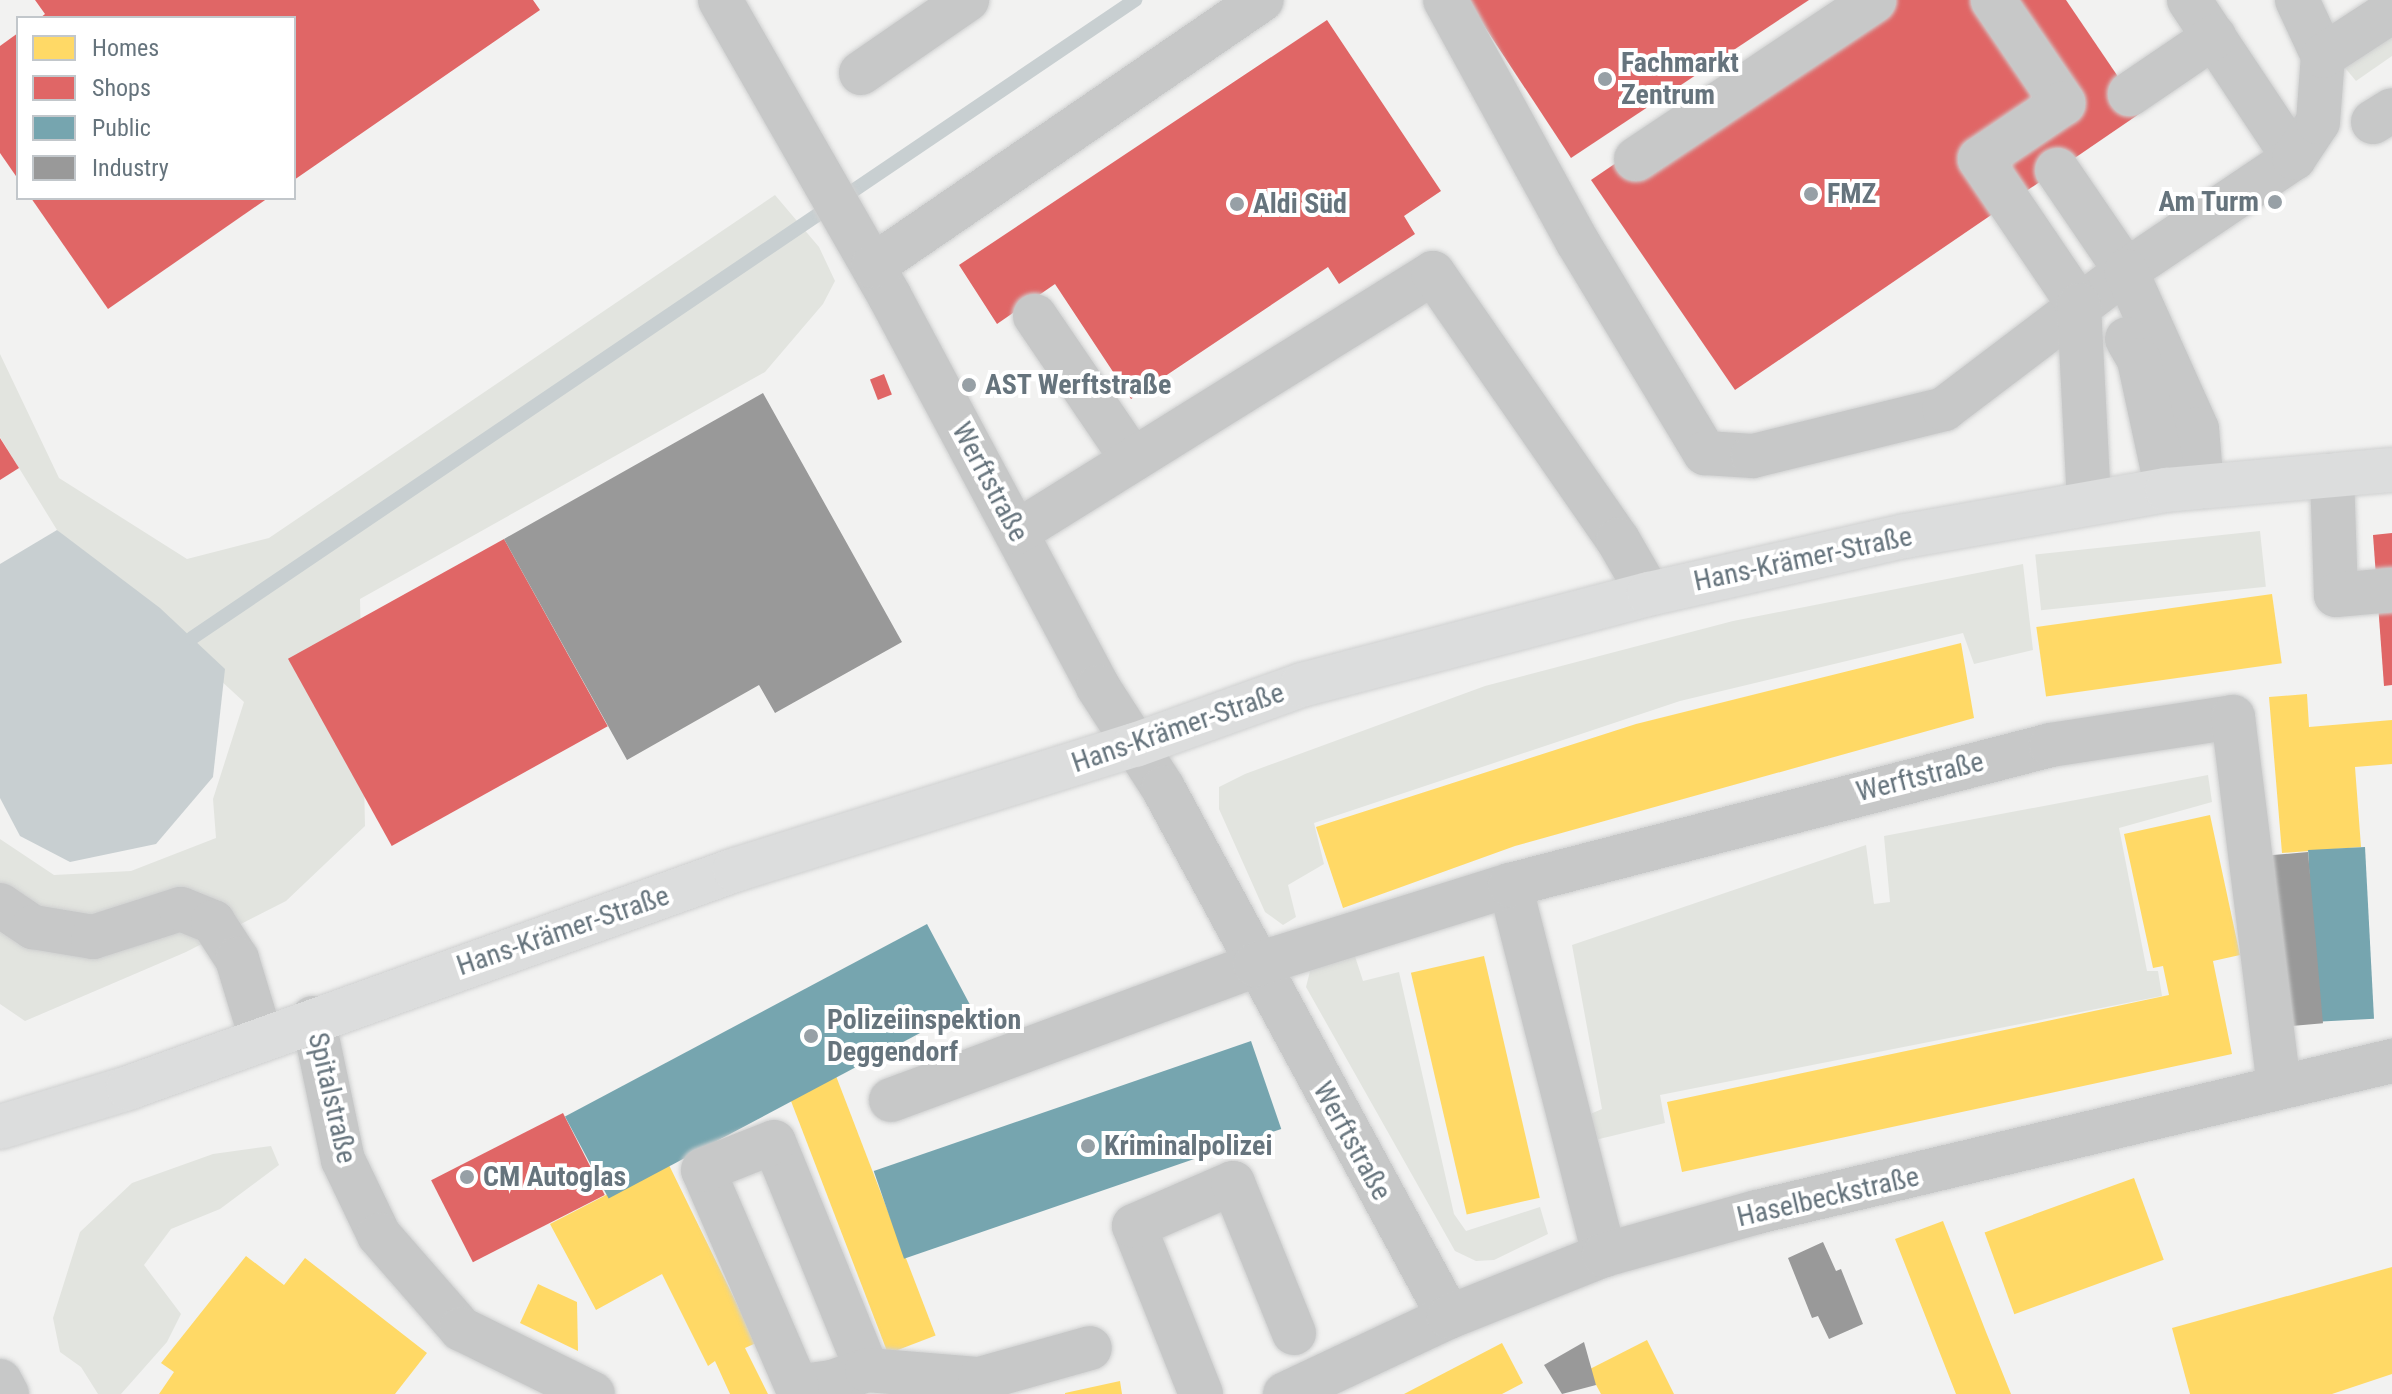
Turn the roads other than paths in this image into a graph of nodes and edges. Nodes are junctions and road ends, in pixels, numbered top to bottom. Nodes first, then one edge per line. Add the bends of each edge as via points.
1 (720, 0) edge
2 (967, 0) edge
3 (1262, 0) edge
4 (1445, 0) edge
5 (1874, 0) edge
6 (1993, 0) edge
7 (2189, 0) edge
8 (2297, 0) edge
9 (2357, 0) edge
10 (2392, 11) edge
11 (2214, 37) junction
12 (2323, 56) junction
13 (861, 73) dead end
14 (2130, 94) dead end
15 (2294, 158) junction
16 (1636, 159) dead end
17 (2057, 170) dead end
18 (869, 260) junction
19 (2102, 288) junction
20 (1035, 316) dead end
21 (1133, 460) junction
22 (2392, 470) edge
23 (2332, 475) junction
24 (2184, 489) junction
25 (2089, 501) junction
26 (1017, 532) junction
27 (2392, 590) edge
28 (1649, 594) junction
29 (1135, 745) junction
30 (1510, 885) junction
31 (0, 905) edge
32 (1255, 965) junction
33 (313, 1018) junction
34 (261, 1038) junction
35 (2392, 1061) edge
36 (2279, 1085) junction
37 (891, 1100) dead end
38 (0, 1127) edge
39 (1604, 1255) junction
40 (1449, 1317) junction
41 (1294, 1333) dead end
42 (1090, 1348) dead end
43 (0, 1381) edge
44 (844, 1382) edge
45 (7, 1394) edge
46 (593, 1394) edge
47 (1201, 1394) edge
48 (1285, 1394) edge

1 - 18 street, Werftstraße
2 - 13 street
3 - 18 street
4 - 19 street via 1577,241 1705,453 1753,456 1944,409
5 - 16 street
6 - 19 street via 2063,103 1980,159
7 - 11 street
8 - 12 street
9 - 12 street
10 - 12 street
11 - 14 street
11 - 15 street
12 - 15 street via 2318,122
15 - 19 street
17 - 19 street
18 - 26 street, Werftstraße
19 - 24 street via 2139,360
19 - 25 street
20 - 21 street
21 - 26 street
21 - 28 street via 1433,273 1618,540
22 - 23 main road, Hans-Krämer-Straße
23 - 24 main road, Hans-Krämer-Straße
23 - 27 street via 2336,595
24 - 25 main road, Hans-Krämer-Straße
25 - 28 main road, Hans-Krämer-Straße
26 - 29 street, Werftstraße via 1098,687
28 - 29 main road, Hans-Krämer-Straße via 1302,685
29 - 32 street, Werftstraße
29 - 33 main road, Hans-Krämer-Straße via 735,870
30 - 32 street, Werftstraße
30 - 36 street, Werftstraße via 2051,745 2233,717
30 - 39 street
31 - 34 street via 33,927 93,937 181,909 213,922 237,959
32 - 37 street
32 - 40 street, Werftstraße
33 - 34 main road, Hans-Krämer-Straße
33 - 46 street, Spitalstraße via 343,1160 379,1235 461,1329
34 - 38 main road, Hans-Krämer-Straße via 128,1088
35 - 36 street, Haselbeckstraße
36 - 39 street, Haselbeckstraße via 1870,1189 1757,1212
39 - 40 street, Haselbeckstraße
40 - 48 street, Haselbeckstraße
41 - 47 street via 1233,1183 1134,1226
42 - 44 street via 980,1379
43 - 45 street
44 - 44 street via 774,1142 703,1170 797,1387

